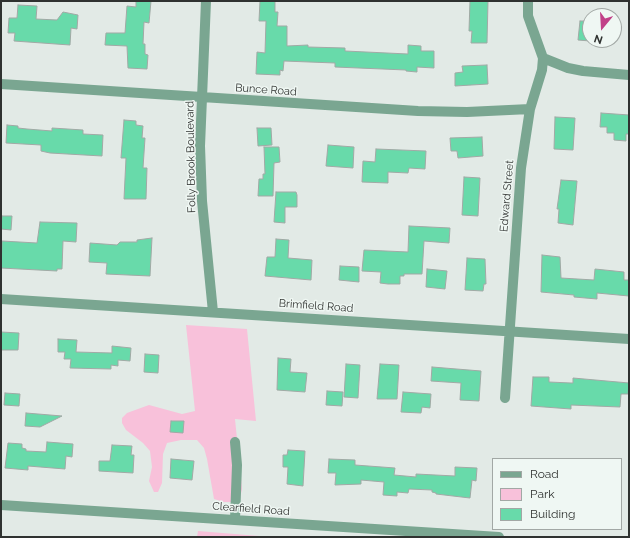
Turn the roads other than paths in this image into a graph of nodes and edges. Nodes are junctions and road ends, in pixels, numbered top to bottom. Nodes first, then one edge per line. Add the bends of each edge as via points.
1 (206, 1) edge
2 (528, 1) edge
3 (543, 58) junction
4 (629, 75) edge
5 (1, 84) edge
6 (202, 98) junction
7 (530, 108) junction
8 (1, 299) edge
9 (213, 312) junction
10 (509, 330) junction
11 (629, 339) edge
12 (505, 398) dead end
13 (235, 442) dead end
14 (1, 505) edge
15 (235, 520) junction
16 (499, 537) edge

1 - 6 street, Folly Brook Boulevard
2 - 3 street, Edward Street via 528,16
3 - 4 street via 583,71
3 - 7 street, Edward Street via 542,70
5 - 6 street, Bunce Road
6 - 7 street, Bunce Road via 418,111 467,112
6 - 9 street, Folly Brook Boulevard via 202,201
7 - 10 street, Edward Street via 520,175
8 - 9 street, Brimfield Road
9 - 10 street, Brimfield Road
10 - 11 street, Brimfield Road
10 - 12 street, Edward Street
13 - 15 street
14 - 15 street, Clearfield Road
15 - 16 street, Clearfield Road

